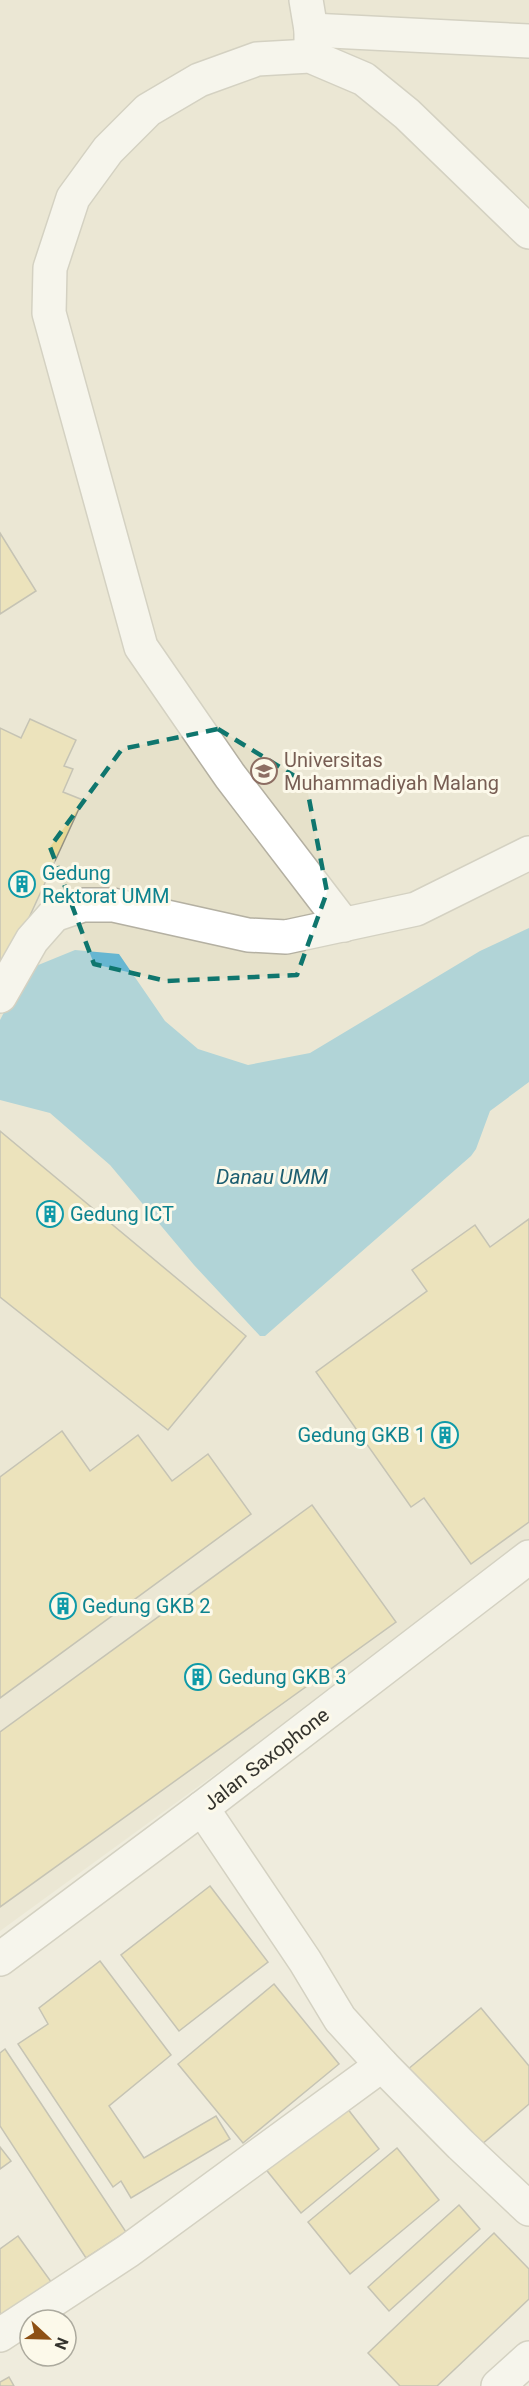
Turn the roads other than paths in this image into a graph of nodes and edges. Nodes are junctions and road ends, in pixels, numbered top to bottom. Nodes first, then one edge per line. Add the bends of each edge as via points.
1 (309, 29) edge
2 (529, 41) edge
3 (529, 232) edge
4 (529, 853) edge
5 (344, 925) junction
6 (0, 996) edge
7 (529, 1557) edge
8 (202, 1808) junction
9 (0, 1959) edge
10 (382, 2065) junction
11 (529, 2209) edge
12 (0, 2335) edge
13 (529, 2358) edge
14 (498, 2386) edge

1 - 2 street
1 - 3 street via 407,114
1 - 5 street via 257,59 200,80 148,110 108,150 73,198 50,268 49,313 141,647 230,776
4 - 5 street via 416,909
5 - 6 street via 286,937 248,935 113,905 83,905 54,915 32,940
7 - 8 street, Jalan Saxophone
8 - 9 street, Jalan Saxophone
8 - 10 street via 340,2019
10 - 11 street
10 - 12 street via 128,2251
13 - 14 street

